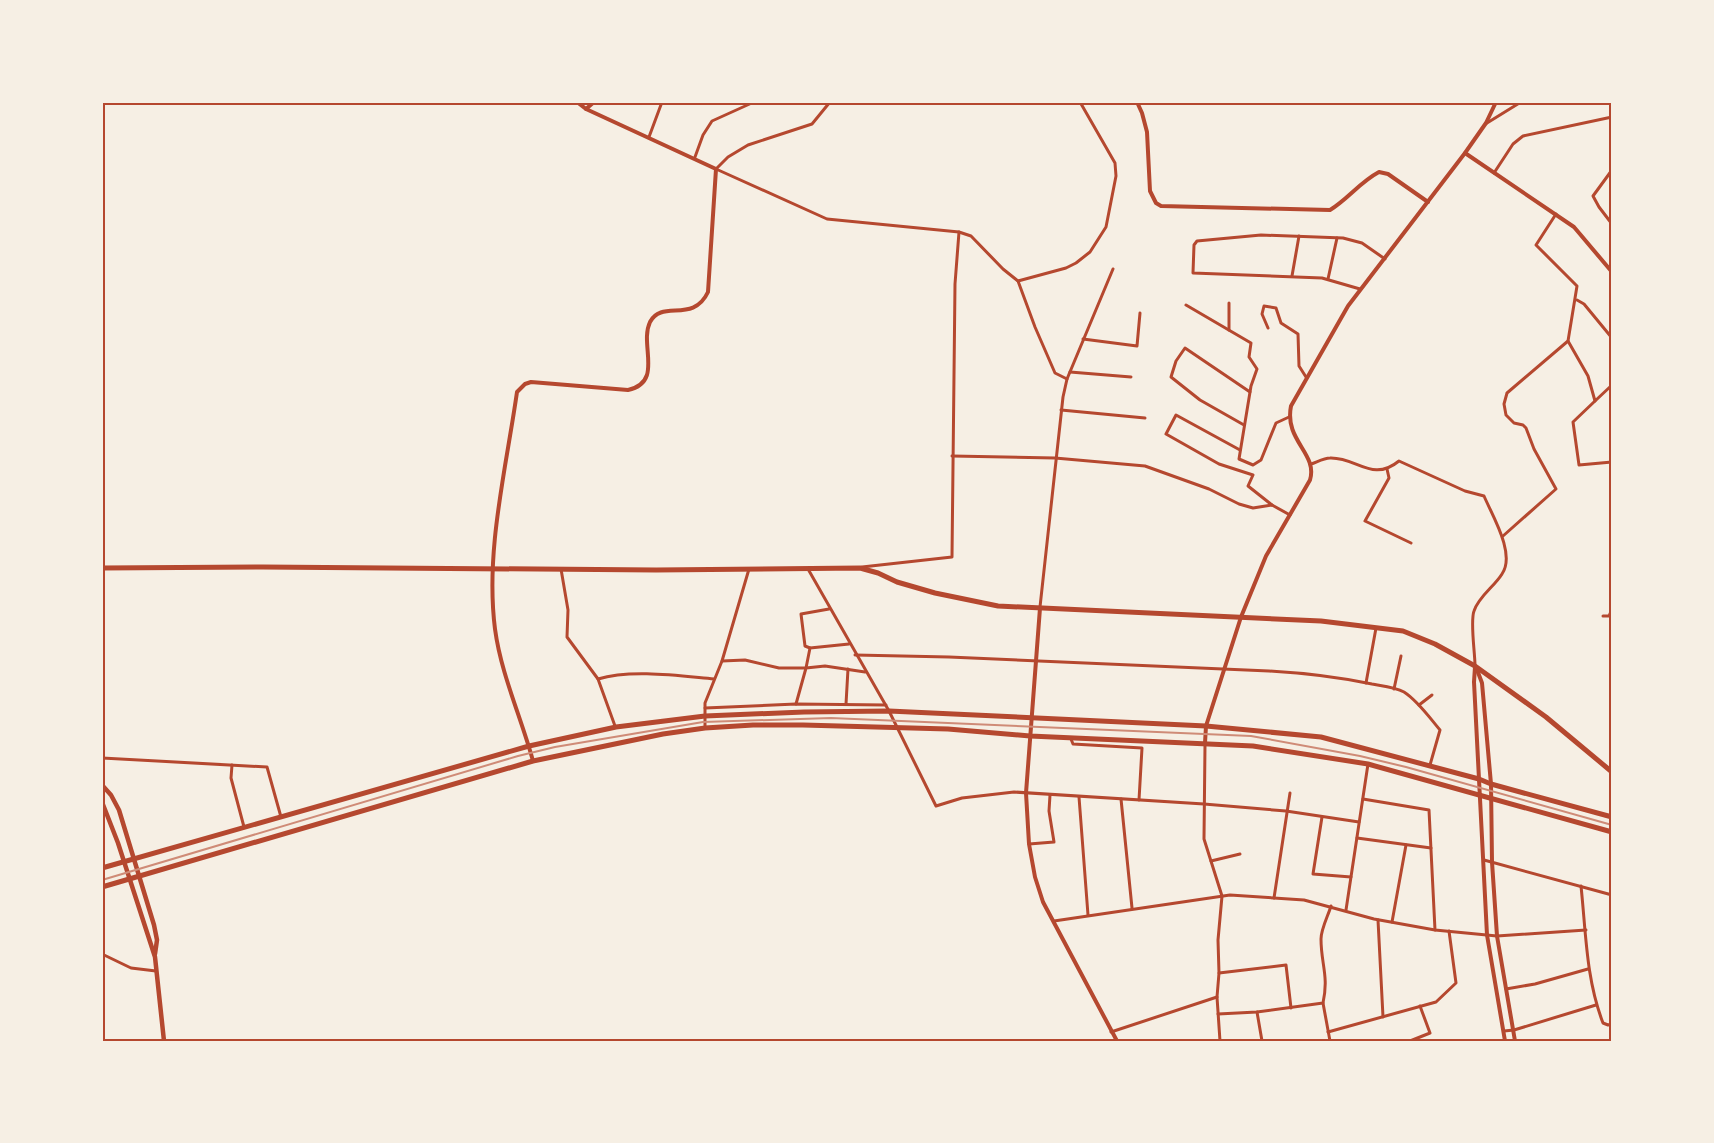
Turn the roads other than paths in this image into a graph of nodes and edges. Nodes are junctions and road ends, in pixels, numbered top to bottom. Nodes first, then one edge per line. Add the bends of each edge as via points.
1 (578, 102) edge
2 (594, 102) edge
3 (662, 102) edge
4 (754, 102) edge
5 (830, 102) edge
6 (1080, 102) edge
7 (1137, 102) edge
8 (1496, 102) edge
9 (1521, 102) edge
10 (586, 109) junction
11 (1612, 117) edge
12 (1486, 123) junction
13 (649, 137) junction
14 (1465, 153) junction
15 (695, 158) junction
16 (716, 169) junction
17 (1612, 170) edge
18 (1494, 173) junction
19 (1428, 202) junction
20 (1556, 214) junction
21 (1612, 224) edge
22 (959, 232) junction
23 (1299, 236) junction
24 (1337, 238) junction
25 (1385, 259) junction
26 (1113, 269) dead end
27 (1612, 272) edge
28 (1292, 276) junction
29 (1328, 279) junction
30 (1018, 281) junction
31 (1360, 289) junction
32 (1576, 299) junction
33 (1229, 303) dead end
34 (1186, 304) dead end
35 (1140, 313) dead end
36 (1268, 328) dead end
37 (1229, 330) junction
38 (1612, 338) edge
39 (1083, 339) junction
40 (1568, 341) junction
41 (1070, 372) junction
42 (1131, 377) dead end
43 (1306, 377) junction
44 (1067, 379) junction
45 (1612, 385) edge
46 (1250, 392) junction
47 (1595, 400) junction
48 (1060, 410) junction
49 (1289, 417) junction
50 (1145, 418) dead end
51 (1245, 426) junction
52 (1240, 450) junction
53 (952, 456) junction
54 (1055, 458) junction
55 (1612, 462) edge
56 (1311, 464) junction
57 (1387, 469) junction
58 (1272, 505) junction
59 (1290, 515) junction
60 (1503, 536) junction
61 (1411, 543) dead end
62 (102, 568) edge
63 (750, 568) junction
64 (860, 568) junction
65 (493, 569) junction
66 (561, 569) junction
67 (808, 569) junction
68 (1040, 608) junction
69 (829, 609) junction
70 (1612, 609) edge
71 (1603, 616) dead end
72 (1240, 617) junction
73 (1377, 626) junction
74 (849, 644) junction
75 (810, 648) junction
76 (855, 655) junction
77 (1401, 656) dead end
78 (1035, 660) junction
79 (722, 661) junction
80 (1475, 666) junction
81 (806, 668) junction
82 (848, 669) junction
83 (1224, 669) junction
84 (865, 672) junction
85 (598, 679) junction
86 (714, 680) junction
87 (1366, 683) junction
88 (1394, 688) junction
89 (1432, 695) dead end
90 (796, 704) junction
91 (846, 704) junction
92 (1419, 705) junction
93 (705, 708) junction
94 (887, 708) junction
95 (705, 716) junction
96 (1031, 718) junction
97 (1206, 726) junction
98 (616, 727) junction
99 (705, 728) junction
100 (897, 728) junction
101 (1029, 736) junction
102 (1070, 738) junction
103 (1205, 743) junction
104 (529, 746) junction
105 (102, 758) edge
106 (533, 761) junction
107 (1368, 764) junction
108 (232, 765) junction
109 (1430, 766) junction
110 (1612, 772) edge
111 (1479, 779) junction
112 (1491, 784) junction
113 (102, 785) edge
114 (1026, 793) junction
115 (1290, 793) dead end
116 (1050, 795) junction
117 (1480, 795) junction
118 (1079, 796) junction
119 (1121, 799) junction
120 (1492, 799) junction
121 (1139, 800) junction
122 (1363, 800) junction
123 (102, 802) edge
124 (1204, 804) junction
125 (1286, 811) junction
126 (281, 817) junction
127 (1322, 817) junction
128 (1612, 817) edge
129 (1359, 822) junction
130 (244, 827) junction
131 (1612, 832) edge
132 (1357, 838) junction
133 (1029, 844) junction
134 (1407, 845) junction
135 (1431, 848) junction
136 (1240, 854) dead end
137 (134, 858) junction
138 (1482, 859) junction
139 (124, 861) junction
140 (1210, 861) junction
141 (1492, 862) junction
142 (102, 868) edge
143 (138, 876) junction
144 (1351, 877) junction
145 (129, 879) junction
146 (1581, 886) junction
147 (102, 887) edge
148 (1612, 895) edge
149 (1222, 896) junction
150 (1274, 898) junction
151 (1330, 906) junction
152 (1132, 908) junction
153 (1346, 910) junction
154 (1088, 915) junction
155 (1378, 920) junction
156 (1052, 921) junction
157 (1392, 922) junction
158 (1435, 930) junction
159 (1586, 930) junction
160 (1449, 931) junction
161 (1487, 935) junction
162 (1497, 936) junction
163 (102, 954) edge
164 (155, 957) junction
165 (1588, 969) junction
166 (156, 970) junction
167 (1219, 973) junction
168 (1506, 988) junction
169 (1217, 997) junction
170 (1323, 1003) junction
171 (1596, 1005) junction
172 (1420, 1006) junction
173 (1292, 1008) junction
174 (1257, 1012) junction
175 (1218, 1014) junction
176 (1383, 1017) junction
177 (1612, 1024) edge
178 (1514, 1030) junction
179 (1504, 1031) junction
180 (1111, 1032) junction
181 (1329, 1032) junction
182 (164, 1041) edge
183 (1117, 1041) edge
184 (1220, 1041) edge
185 (1262, 1041) edge
186 (1330, 1041) edge
187 (1410, 1041) edge
188 (1505, 1041) edge
189 (1515, 1041) edge

1 - 10 street
2 - 10 street
3 - 13 street
4 - 15 street via 712,121
5 - 16 street via 812,124 748,145
6 - 30 street via 1115,163 1106,227 1090,252 1076,263
7 - 19 street via 1147,132 1150,191 1161,206 1330,210 1379,172
8 - 12 street
9 - 12 street
10 - 13 street
11 - 18 street via 1523,136
12 - 14 street
13 - 15 street
14 - 18 street
14 - 19 street
15 - 16 street
16 - 22 street via 827,219
16 - 65 street via 708,292 704,301 687,311 668,310 652,319 644,383 628,390 531,382 517,393
17 - 21 street via 1593,196
18 - 20 street
19 - 25 street
20 - 27 street via 1574,227
20 - 32 street via 1536,245 1577,286
22 - 30 street via 971,236
22 - 53 street
23 - 24 street
23 - 28 street
23 - 28 street via 1261,235 1194,244 1193,273
24 - 25 street via 1362,243
24 - 29 street
25 - 31 street
26 - 39 street
28 - 29 street
29 - 31 street
30 - 44 street via 1055,373
31 - 43 street
32 - 38 street
32 - 40 street
33 - 37 street
34 - 37 street
35 - 39 street via 1137,346
36 - 43 street via 1262,314 1264,306 1276,308 1281,323 1298,334 1299,366
37 - 46 street via 1251,343 1249,357 1257,369
39 - 41 street
40 - 47 street via 1588,376
40 - 60 street via 1505,397 1506,415 1526,428 1556,489
41 - 42 street
41 - 44 street
43 - 49 street
44 - 48 street
45 - 47 street
46 - 51 street
46 - 51 street via 1185,348 1171,377 1200,400
47 - 55 street via 1573,422 1579,465
48 - 50 street
48 - 54 street
49 - 52 street via 1276,423 1262,460 1253,465 1239,459
49 - 56 street via 1294,435
51 - 52 street
52 - 58 street via 1176,415 1166,434 1219,464 1253,475 1248,486
53 - 54 street
53 - 64 street via 952,557
54 - 58 street via 1145,466 1239,504 1253,508
54 - 68 street
56 - 57 street via 1328,458 1373,470
56 - 59 street via 1310,480
57 - 60 street via 1398,460 1484,495
57 - 61 street via 1389,478 1365,521
58 - 59 street
59 - 72 street via 1274,540
60 - 80 street via 1505,568 1473,614
62 - 65 highway
63 - 66 highway
63 - 67 highway
63 - 79 street
64 - 67 highway
64 - 68 highway via 960,599
65 - 66 highway
65 - 104 street via 495,631 506,680
66 - 85 street via 568,610 567,637
67 - 69 street
68 - 72 highway
68 - 78 street
69 - 74 street
69 - 75 street via 801,614 805,646
70 - 71 street via 1609,616
72 - 73 highway
72 - 83 street
73 - 80 highway via 1420,637
73 - 87 street
74 - 75 street
74 - 76 street
75 - 81 street
76 - 78 street
76 - 84 street
77 - 88 street
78 - 83 street
78 - 96 street
79 - 81 street
79 - 86 street
80 - 110 highway via 1546,717
80 - 111 street
80 - 112 street via 1482,683
81 - 82 street
81 - 90 street
82 - 84 street
82 - 91 street
83 - 87 street via 1316,674
83 - 97 street
84 - 94 street
85 - 86 street via 615,674
85 - 98 street
86 - 93 street
87 - 88 street
88 - 92 street
89 - 92 street
90 - 91 street
90 - 93 street
91 - 94 street
92 - 109 street via 1440,730
93 - 95 street
94 - 95 highway
94 - 96 highway
94 - 100 street
95 - 98 highway
95 - 99 street
96 - 97 highway
96 - 101 street
97 - 103 street
97 - 109 highway via 1321,737
98 - 104 highway
99 - 100 highway
99 - 106 highway
100 - 101 highway
100 - 114 street via 936,806 962,798
101 - 102 highway
101 - 114 street
102 - 103 highway
102 - 121 street via 1073,744 1142,748
103 - 107 highway via 1253,746
103 - 124 street
104 - 106 street
104 - 126 highway
105 - 108 street
106 - 143 highway
107 - 117 highway
107 - 122 street
108 - 126 street via 267,767
108 - 130 street via 231,778
109 - 111 highway
111 - 112 highway
111 - 117 street
112 - 120 street
112 - 128 highway
113 - 137 main road via 119,810
114 - 116 street
114 - 133 street
115 - 125 street
116 - 118 street
116 - 133 street via 1054,842
117 - 120 highway
117 - 138 street
118 - 119 street
118 - 154 street
119 - 121 street
119 - 152 street
120 - 131 highway
120 - 141 street
121 - 124 street
122 - 129 street
122 - 135 street via 1429,810
123 - 139 main road
124 - 125 street
124 - 140 street via 1204,839
125 - 127 street
125 - 150 street
126 - 130 highway
127 - 129 street
127 - 144 street via 1313,874
129 - 132 street
130 - 137 highway
132 - 134 street
132 - 144 street
133 - 156 street via 1035,877
134 - 135 street
134 - 157 street
135 - 158 street
136 - 140 street
137 - 139 highway
137 - 143 main road
138 - 141 street
138 - 161 street
139 - 142 highway
139 - 145 main road
140 - 149 street
141 - 146 street
141 - 162 street
143 - 145 highway
143 - 164 main road via 157,940
144 - 153 street
145 - 147 highway
145 - 164 main road
146 - 148 street
146 - 159 street
149 - 150 street
149 - 152 street
149 - 167 street
150 - 151 street
151 - 153 street
151 - 170 street via 1321,938 1326,980
152 - 154 street
153 - 155 street
154 - 156 street
155 - 157 street
155 - 176 street
156 - 180 street
157 - 158 street
158 - 160 street
159 - 162 street
159 - 165 street
160 - 161 street
160 - 172 street via 1456,983 1436,1002
161 - 162 street
161 - 179 street
162 - 168 street
163 - 166 street via 131,968
164 - 166 main road
165 - 168 street
165 - 171 street
166 - 182 main road
167 - 169 street
167 - 173 street via 1286,965
168 - 178 street
169 - 175 street
169 - 180 street
170 - 173 street
170 - 181 street
171 - 177 street via 1603,1023
171 - 178 street
172 - 176 street
172 - 187 street via 1430,1033
173 - 174 street
174 - 175 street
174 - 185 street
175 - 184 street
176 - 181 street
178 - 179 street
178 - 189 street
179 - 188 street
180 - 183 street
181 - 186 street

